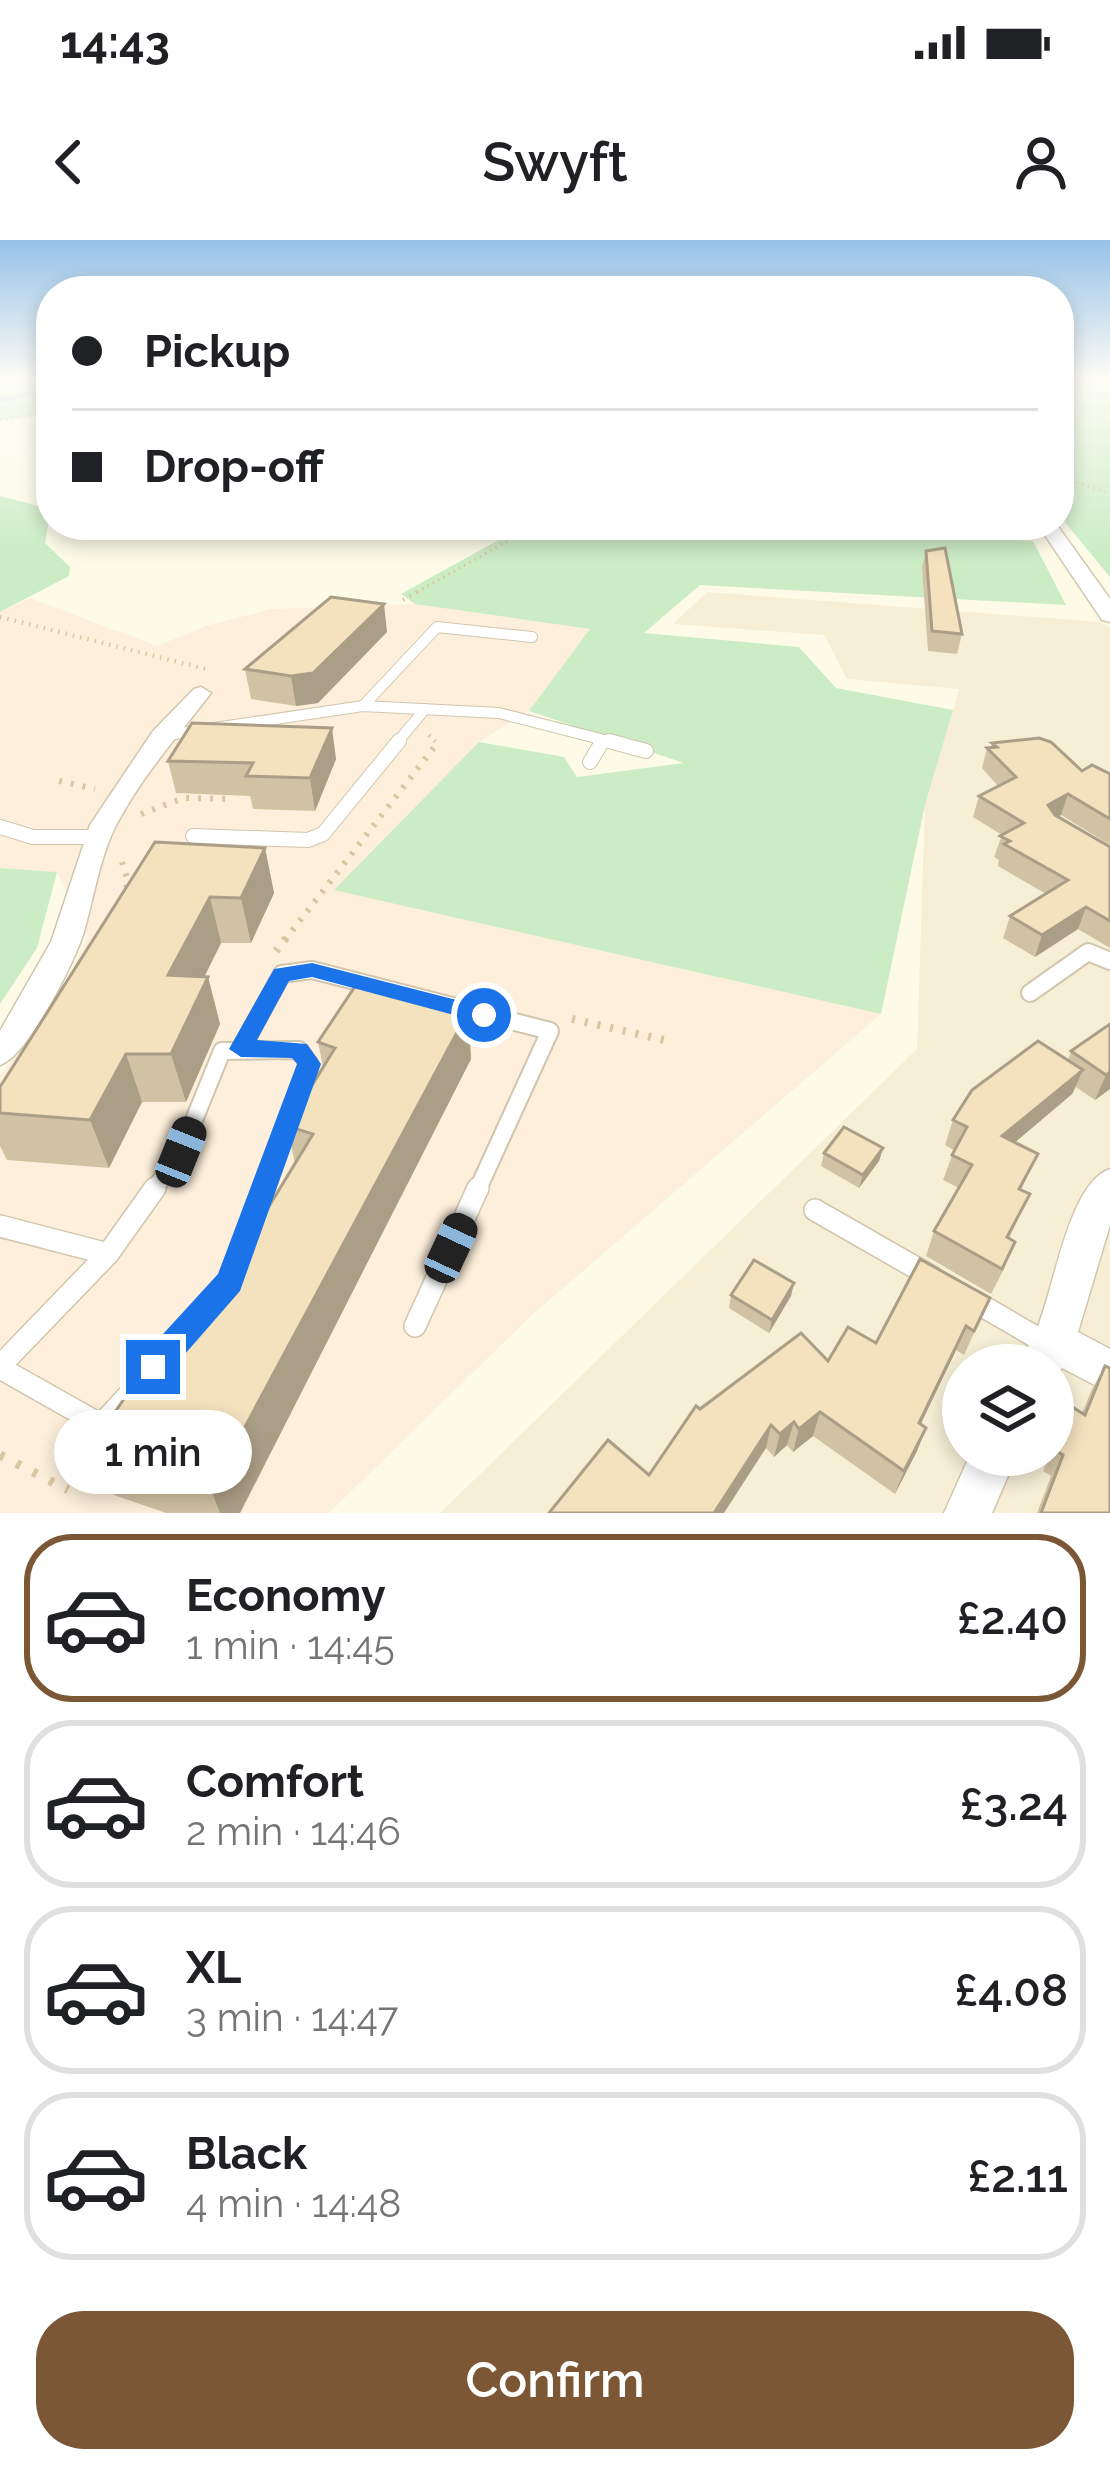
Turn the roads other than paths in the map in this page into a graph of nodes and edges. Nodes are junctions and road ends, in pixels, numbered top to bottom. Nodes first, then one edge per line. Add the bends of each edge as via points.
1 (1058, 540) edge
2 (1110, 615) edge
3 (532, 637) dead end
4 (202, 693) road end
5 (363, 706) junction
6 (425, 709) junction
7 (161, 736) junction
8 (602, 742) junction
9 (646, 751) dead end
10 (590, 763) dead end
11 (0, 827) edge
12 (102, 827) junction
13 (193, 836) dead end
14 (1110, 961) edge
15 (1030, 993) dead end
16 (241, 1049) junction
17 (0, 1053) edge
18 (1110, 1184) edge
19 (815, 1210) dead end
20 (0, 1226) edge
21 (108, 1254) junction
22 (415, 1326) dead end
23 (1036, 1344) edge
24 (1050, 1344) edge
25 (1074, 1360) edge
26 (0, 1367) edge
27 (1110, 1372) edge
28 (985, 1476) edge
29 (968, 1513) edge

1 - 2 street
3 - 5 lane via 437,627
4 - 7 street
5 - 6 lane
5 - 7 lane
6 - 8 lane via 500,713
6 - 13 lane via 323,834
7 - 12 street
8 - 9 lane
8 - 10 lane
11 - 12 lane via 33,838
12 - 17 street via 66,942
14 - 15 lane via 1088,952
16 - 21 lane via 222,1051 181,1152
16 - 22 lane via 282,974 312,970 550,1031
16 - 26 lane via 299,1050 309,1064 230,1282 101,1424
18 - 24 street
19 - 23 lane
20 - 21 lane
21 - 26 lane
25 - 27 street
28 - 29 street

